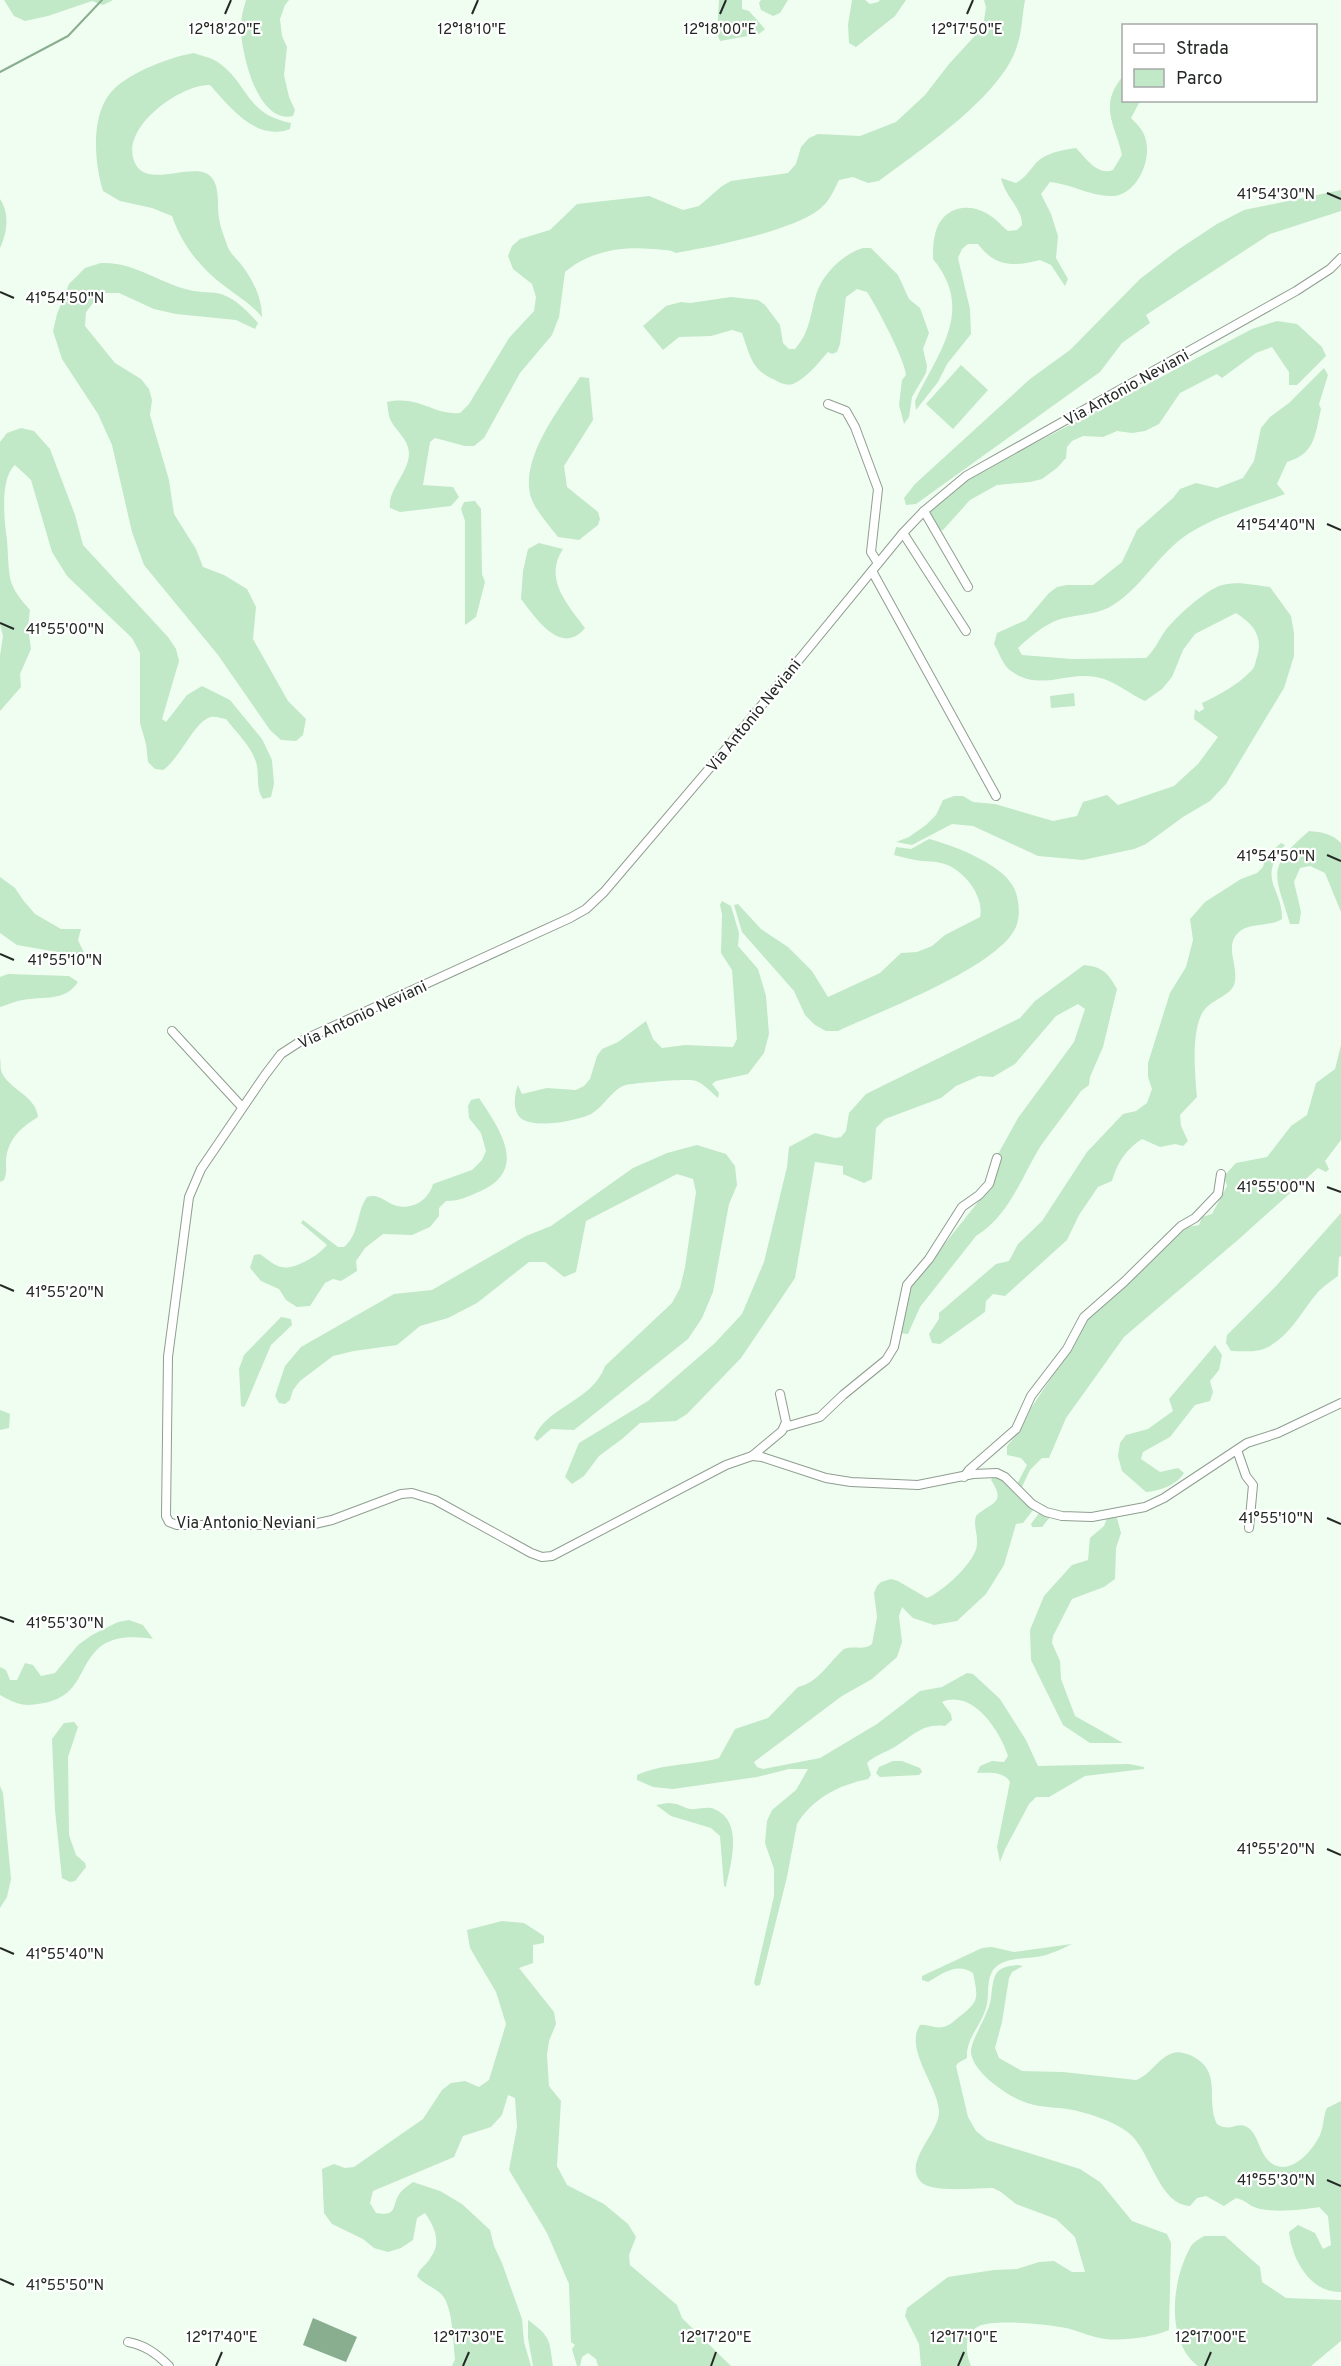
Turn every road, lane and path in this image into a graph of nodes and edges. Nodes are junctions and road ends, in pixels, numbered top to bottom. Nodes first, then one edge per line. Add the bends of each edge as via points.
1 (1341, 258) edge
2 (828, 404) dead end
3 (924, 511) junction
4 (903, 533) junction
5 (878, 563) junction
6 (872, 571) junction
7 (968, 587) dead end
8 (966, 631) dead end
9 (996, 796) dead end
10 (172, 1030) dead end
11 (242, 1107) junction
12 (997, 1158) dead end
13 (1221, 1174) dead end
14 (780, 1394) dead end
15 (1341, 1403) edge
16 (785, 1427) junction
17 (1237, 1450) junction
18 (752, 1456) junction
19 (964, 1477) junction
20 (1249, 1528) dead end
21 (128, 2342) dead end
22 (169, 2366) edge

1 - 3 street, Via Antonio Neviani via 1296,291 966,476
2 - 5 street via 846,411 878,489 871,552
3 - 4 street, Via Antonio Neviani
3 - 7 street
4 - 5 street, Via Antonio Neviani
4 - 8 street
5 - 6 street, Via Antonio Neviani
6 - 9 street
6 - 11 street, Via Antonio Neviani via 595,902 576,915 292,1047 275,1060
10 - 11 street
11 - 18 street, Via Antonio Neviani via 201,1168 187,1204 168,1368 165,1513 169,1522 310,1525 411,1493 435,1500 536,1555 552,1557 726,1464
12 - 16 street via 989,1184 962,1207 907,1285 894,1347 886,1360 820,1417
13 - 19 street via 1218,1194 1084,1317 1067,1349 1030,1396 1016,1429
14 - 16 street
15 - 17 street
16 - 18 street, Via Antonio Neviani
17 - 19 street via 1164,1498 1144,1507 1092,1517 1046,1512 998,1474
17 - 20 street via 1253,1485
18 - 19 street via 851,1482 918,1485
21 - 22 street via 152,2351

